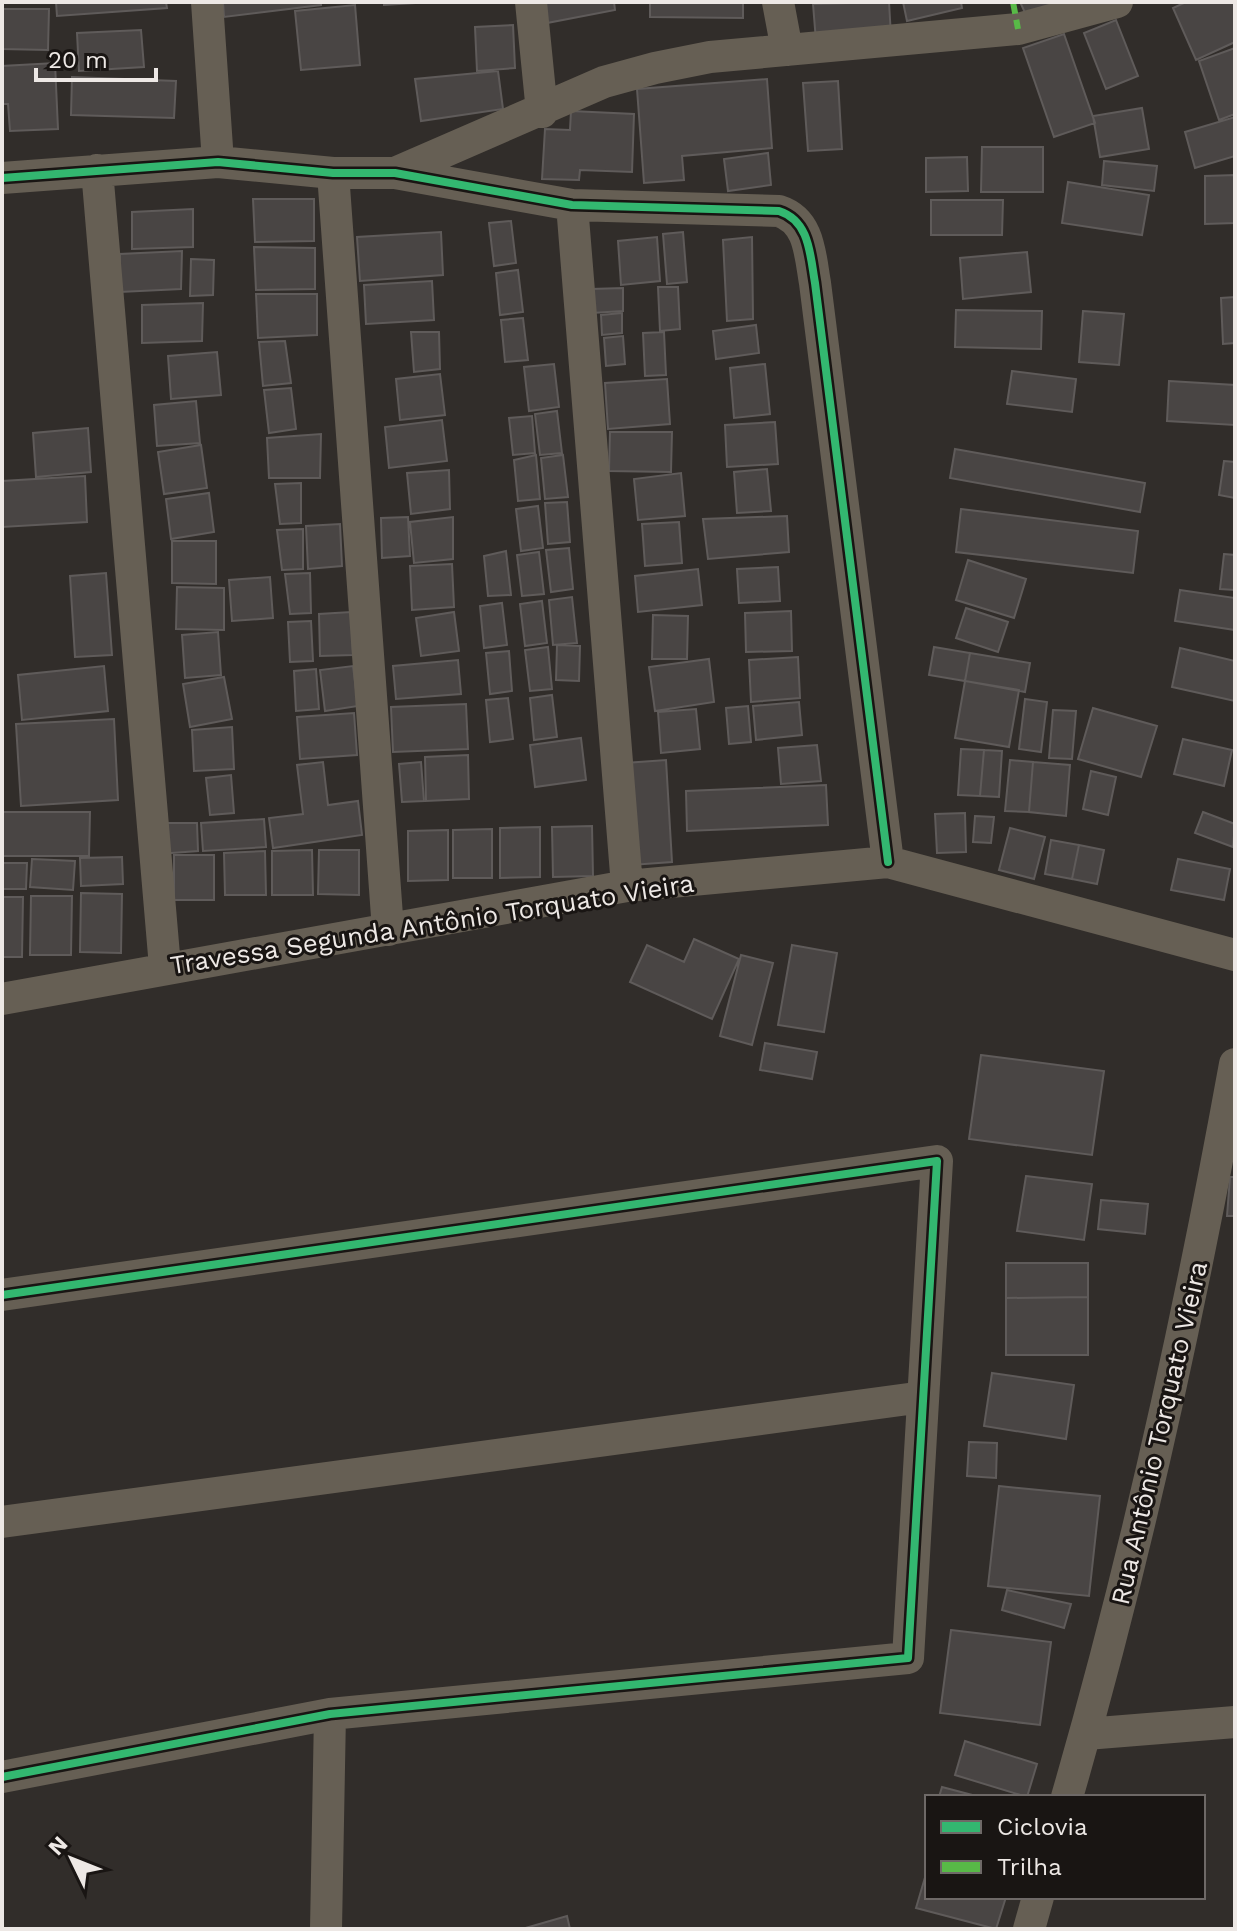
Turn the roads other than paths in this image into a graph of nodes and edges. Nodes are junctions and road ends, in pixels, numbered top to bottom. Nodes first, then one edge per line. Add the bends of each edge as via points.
1 (207, 2) edge
2 (531, 2) edge
3 (778, 2) edge
4 (1117, 2) edge
5 (787, 50) junction
6 (542, 112) junction
7 (218, 162) junction
8 (97, 170) junction
9 (333, 173) junction
10 (395, 173) junction
11 (2, 178) edge
12 (572, 205) junction
13 (888, 862) junction
14 (627, 886) junction
15 (388, 930) junction
16 (1235, 955) edge
17 (165, 967) junction
18 (2, 999) edge
19 (1235, 1064) edge
20 (2, 1295) edge
21 (923, 1397) junction
22 (2, 1522) edge
23 (330, 1714) junction
24 (1235, 1722) edge
25 (1086, 1734) junction
26 (2, 1777) edge
27 (1068, 1795) edge
28 (1037, 1899) edge
29 (326, 1929) edge
30 (1029, 1929) edge

1 - 7 street
2 - 6 street
3 - 5 street
4 - 5 street via 1018,29
5 - 6 street via 655,68 604,82
6 - 10 street
7 - 8 street
7 - 9 street
8 - 11 street
8 - 17 street
9 - 10 street
9 - 15 street
10 - 12 street
12 - 13 street via 779,211 803,228 815,283
12 - 14 street
13 - 14 street, Travessa Segunda Antônio Torquato Vieira
13 - 16 street, Travessa Segunda Antônio Torquato Vieira
14 - 15 street, Travessa Segunda Antônio Torquato Vieira
15 - 17 street, Travessa Segunda Antônio Torquato Vieira
17 - 18 street, Travessa Segunda Antônio Torquato Vieira
19 - 25 street, Rua Antônio Torquato Vieira via 1146,1507
20 - 21 street via 937,1161
21 - 22 street
21 - 23 street via 908,1658
23 - 26 street
23 - 29 street
24 - 25 street
25 - 27 street, Rua Antônio Torquato Vieira
28 - 30 street

